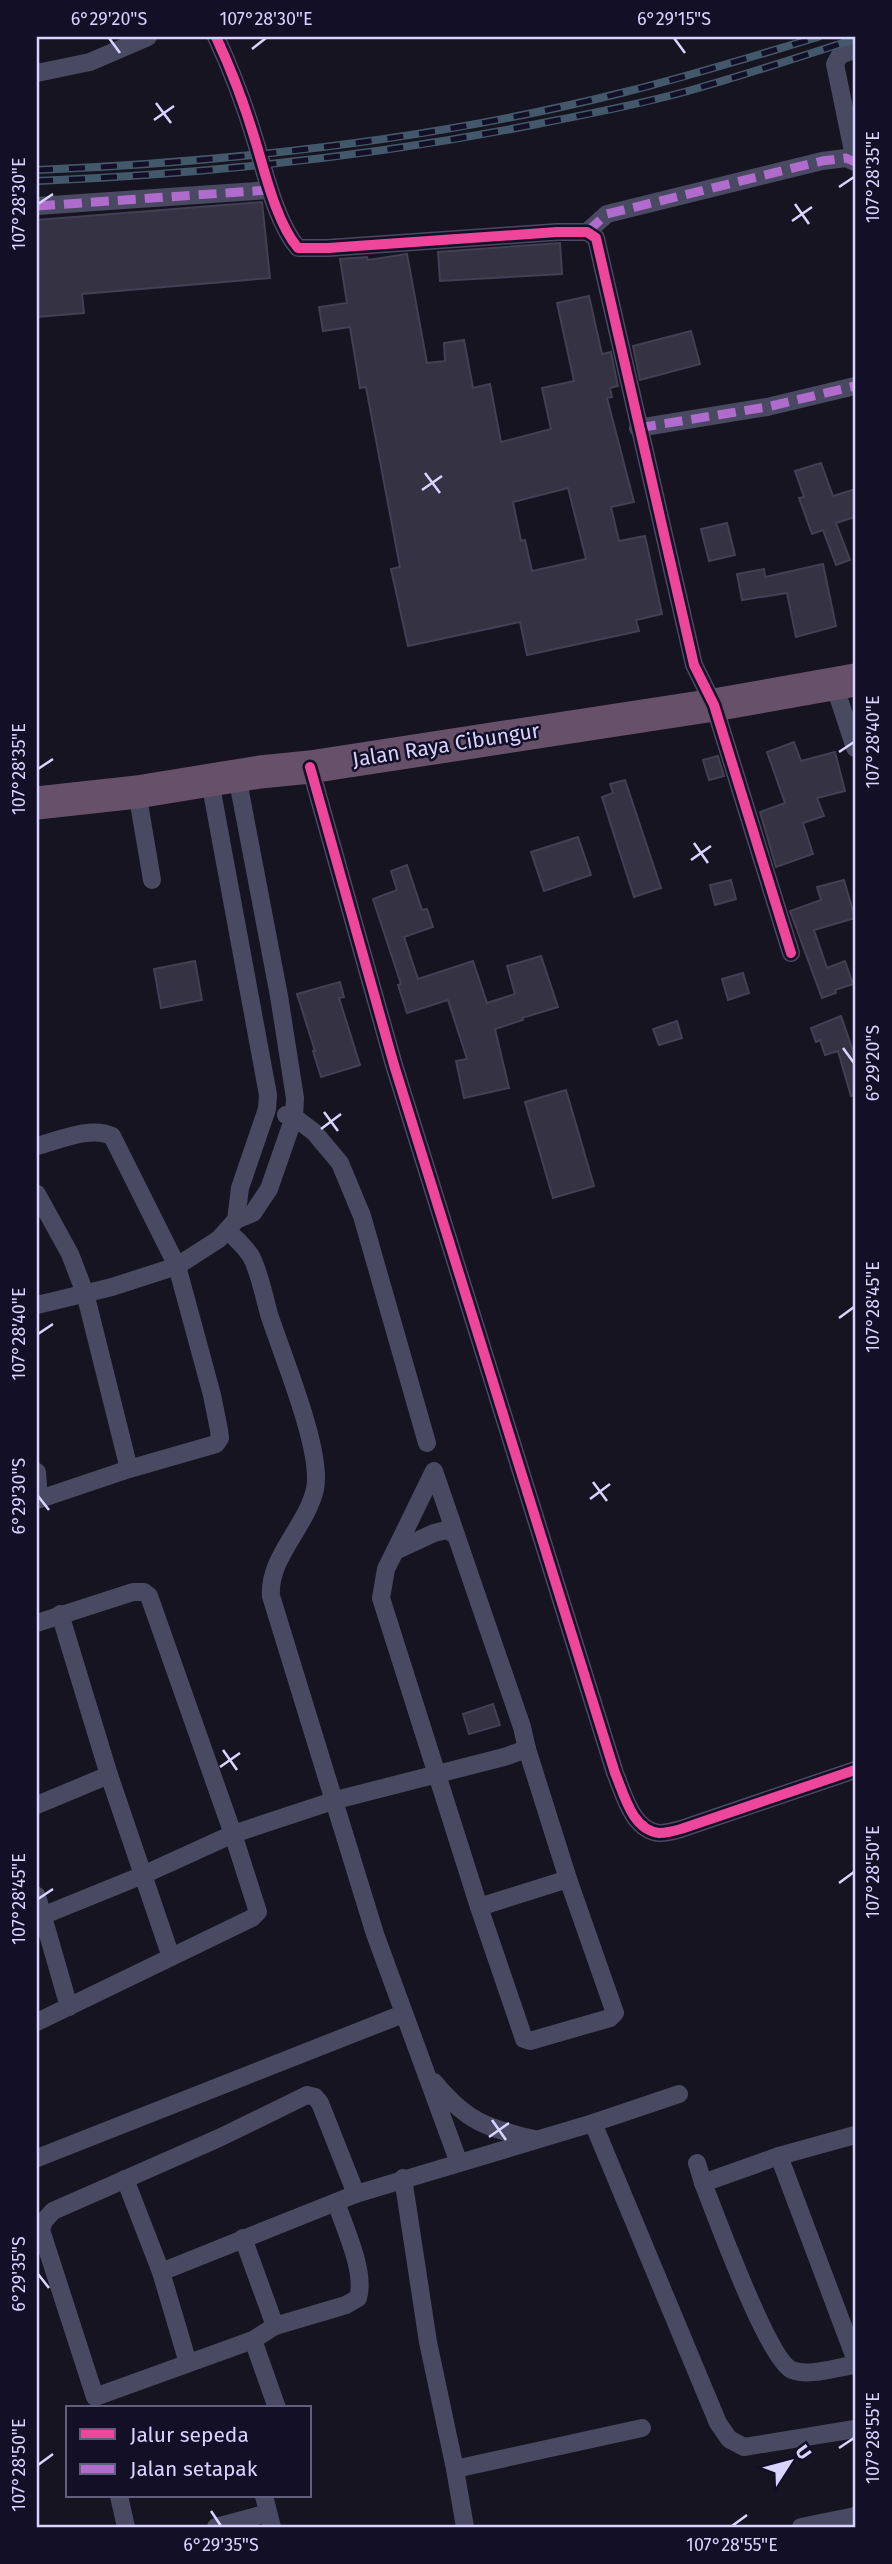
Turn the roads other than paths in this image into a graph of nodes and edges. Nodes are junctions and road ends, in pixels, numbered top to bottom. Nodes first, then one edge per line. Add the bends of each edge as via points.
1 (148, 37) edge
2 (216, 37) edge
3 (855, 50) edge
4 (37, 73) edge
5 (855, 162) edge
6 (269, 190) junction
7 (37, 206) edge
8 (587, 232) junction
9 (855, 386) edge
10 (638, 428) junction
11 (845, 682) edge
12 (714, 705) junction
13 (855, 748) edge
14 (310, 767) junction
15 (223, 778) junction
16 (137, 792) junction
17 (37, 803) edge
18 (152, 880) dead end
19 (791, 953) dead end
20 (274, 976) junction
21 (247, 979) junction
22 (267, 1109) junction
23 (294, 1117) junction
24 (37, 1146) edge
25 (37, 1194) edge
26 (232, 1225) junction
27 (177, 1266) junction
28 (85, 1293) junction
29 (37, 1305) edge
30 (427, 1443) dead end
31 (129, 1469) junction
32 (37, 1472) edge
33 (38, 1500) edge
34 (456, 1535) junction
35 (395, 1551) junction
36 (60, 1614) junction
37 (37, 1623) edge
38 (527, 1749) junction
39 (855, 1770) edge
40 (438, 1773) junction
41 (109, 1775) junction
42 (336, 1800) junction
43 (37, 1805) edge
44 (233, 1834) junction
45 (144, 1875) junction
46 (568, 1879) junction
47 (37, 1896) edge
48 (479, 1907) junction
49 (39, 1917) edge
50 (171, 1957) junction
51 (69, 2007) junction
52 (403, 2014) junction
53 (37, 2022) edge
54 (423, 2068) junction
55 (679, 2094) dead end
56 (593, 2123) junction
57 (855, 2135) edge
58 (534, 2140) junction
59 (779, 2156) junction
60 (37, 2158) edge
61 (697, 2163) dead end
62 (459, 2164) junction
63 (403, 2178) junction
64 (125, 2179) junction
65 (702, 2182) junction
66 (355, 2194) junction
67 (336, 2202) junction
68 (243, 2238) junction
69 (161, 2272) junction
70 (275, 2326) junction
71 (253, 2340) junction
72 (855, 2358) edge
73 (188, 2363) junction
74 (855, 2365) edge
75 (95, 2402) edge
76 (276, 2406) edge
77 (642, 2428) dead end
78 (855, 2429) edge
79 (456, 2469) junction
80 (119, 2498) edge
81 (268, 2512) edge
82 (855, 2516) edge
83 (224, 2526) edge
84 (126, 2527) edge
85 (465, 2527) edge
86 (800, 2527) edge

1 - 4 street via 90,62
2 - 6 street via 232,70
3 - 5 street via 840,55 835,64
5 - 8 street via 845,158 821,161 607,214
6 - 7 street
6 - 8 street via 301,249
8 - 10 street via 599,245
9 - 10 street via 767,407
10 - 12 street via 694,665
11 - 12 highway, Jalan Raya Cibungur
11 - 13 street
12 - 14 highway, Jalan Raya Cibungur
12 - 19 street
14 - 15 highway, Jalan Raya Cibungur
14 - 39 street via 402,1090 615,1773 633,1816 647,1830 681,1829
15 - 16 highway, Jalan Raya Cibungur
15 - 20 street
15 - 21 street
16 - 17 highway, Jalan Raya Cibungur
16 - 18 street
20 - 21 street
20 - 23 street via 295,1098
21 - 22 street
22 - 23 street
22 - 26 street
23 - 26 street via 269,1189 253,1213
23 - 30 street via 314,1132 340,1163 362,1216
24 - 27 street via 89,1133 112,1136
25 - 28 street
26 - 27 street
26 - 42 street via 252,1259 317,1469 308,1509 270,1582 278,1622
27 - 28 street
27 - 31 street via 220,1438 209,1447
28 - 29 street
28 - 31 street
31 - 33 street
32 - 33 street
34 - 35 street via 434,1533
34 - 35 street via 434,1471
34 - 38 street
35 - 40 street via 381,1598
36 - 37 street
36 - 41 street
36 - 44 street via 133,1592 149,1596
38 - 40 street
38 - 46 street
40 - 42 street
40 - 48 street
41 - 43 street
41 - 45 street
42 - 44 street
42 - 52 street
44 - 45 street
44 - 50 street via 257,1912
45 - 49 street
45 - 50 street
46 - 48 street
46 - 48 street via 615,2013 610,2018 534,2041 524,2039
47 - 49 street
49 - 51 street
50 - 51 street
51 - 53 street
52 - 54 street
52 - 60 street
54 - 58 street via 449,2101 473,2119
54 - 62 street
55 - 56 street
56 - 58 street
56 - 78 street via 718,2423 729,2439 744,2447
57 - 59 street
58 - 62 street
59 - 65 street
59 - 72 street
61 - 65 street
62 - 63 street
63 - 66 street
63 - 79 street via 428,2342
64 - 66 street via 307,2095 320,2103
64 - 69 street
64 - 75 street via 53,2211 41,2230
65 - 74 street via 764,2332 781,2362 804,2372
66 - 67 street
67 - 68 street
67 - 70 street via 356,2264 361,2287 358,2298
68 - 69 street
68 - 70 street
69 - 73 street
70 - 71 street
71 - 73 street
71 - 76 street
73 - 75 street
77 - 79 street
79 - 85 street
80 - 84 street
81 - 83 street
82 - 86 street

